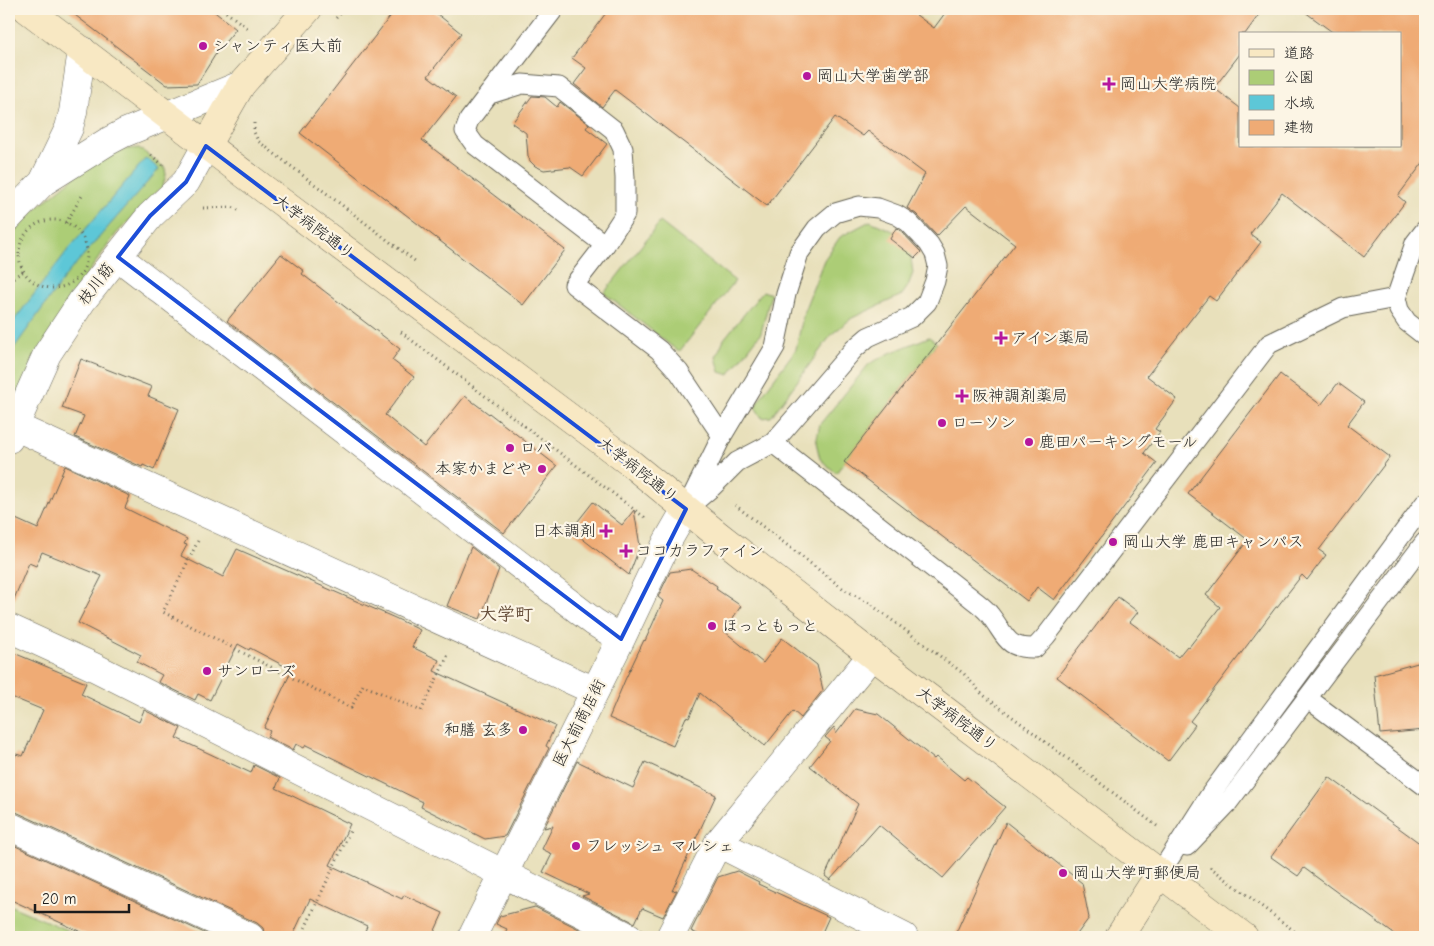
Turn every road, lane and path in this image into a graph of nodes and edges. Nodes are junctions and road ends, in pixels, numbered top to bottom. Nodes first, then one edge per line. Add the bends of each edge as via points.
1 (27, 9) edge
2 (222, 9) edge
3 (308, 9) edge
4 (345, 9) edge
5 (554, 9) edge
6 (332, 23) dead end
7 (250, 30) dead end
8 (82, 50) junction
9 (241, 85) junction
10 (490, 94) junction
11 (167, 115) junction
12 (255, 116) dead end
13 (206, 146) junction
14 (43, 182) junction
15 (202, 208) dead end
16 (246, 214) dead end
17 (9, 217) edge
18 (1425, 230) edge
19 (605, 245) junction
20 (87, 252) dead end
21 (118, 257) junction
22 (419, 264) dead end
23 (24, 271) junction
24 (9, 280) edge
25 (58, 288) dead end
26 (1396, 298) junction
27 (396, 328) dead end
28 (1425, 336) edge
29 (11, 433) edge
30 (722, 436) junction
31 (773, 443) junction
32 (1425, 503) edge
33 (735, 505) dead end
34 (686, 509) junction
35 (211, 516) junction
36 (646, 523) dead end
37 (1425, 542) edge
38 (9, 628) edge
39 (460, 630) junction
40 (621, 639) junction
41 (872, 655) junction
42 (595, 691) junction
43 (1307, 698) junction
44 (1425, 786) edge
45 (363, 803) junction
46 (9, 826) edge
47 (1157, 826) dead end
48 (718, 844) junction
49 (1210, 867) dead end
50 (1160, 873) junction
51 (503, 874) junction
52 (250, 937) edge
53 (301, 937) edge
54 (472, 937) edge
55 (629, 937) edge
56 (670, 937) edge
57 (904, 937) edge
58 (1119, 937) edge
59 (1244, 937) edge
60 (1302, 937) edge

1 - 8 street, 大学病院通り
2 - 7 path
3 - 9 street
4 - 6 path
5 - 10 lane
8 - 11 street, 大学病院通り
8 - 14 street via 69,128
9 - 11 street
9 - 13 street
10 - 19 lane via 469,120 465,132 474,145
10 - 19 lane via 522,84 559,87 614,130 624,149 625,214
11 - 13 street, 大学病院通り
11 - 14 street via 107,142
12 - 22 path via 254,132 258,141
13 - 21 street, 枝川筋 via 186,182 150,216
13 - 34 street, 大学病院通り via 629,462
14 - 17 street
15 - 16 path via 232,206
18 - 26 lane via 1415,243
19 - 30 lane via 574,285 659,350 679,372
20 - 23 path via 86,243 72,226 52,220 41,222 31,228 19,248
21 - 29 street, 枝川筋 via 82,301 47,354
21 - 40 street via 594,622
23 - 24 path
23 - 25 path via 39,285
26 - 28 lane via 1407,322
26 - 31 lane via 1343,308 1269,344 1034,648 1022,649 1009,642 990,614 970,597
27 - 36 path via 644,516
29 - 35 street
30 - 31 lane via 775,347 786,294 800,252 817,228 835,213 859,206 897,215 908,222 935,254 938,266 927,302 912,317 868,336
30 - 34 lane
31 - 34 lane via 737,462
32 - 50 lane via 1210,795
33 - 47 path via 845,590 869,603 964,674 982,694
34 - 40 street, 医大前商店街
34 - 41 street, 大学病院通り
35 - 39 street
35 - 39 path via 163,612 350,708 363,685 420,711
37 - 43 lane
38 - 45 street via 94,667
39 - 42 street
40 - 42 street, 医大前商店街
41 - 48 street
41 - 50 street, 大学病院通り
42 - 51 street, 医大前商店街
43 - 44 lane
43 - 50 lane via 1227,804
45 - 51 street
45 - 53 path
46 - 52 street
48 - 56 street
48 - 57 street
49 - 60 path
50 - 58 street
50 - 59 street, 大学病院通り
51 - 54 street, 医大前商店街
51 - 55 street

